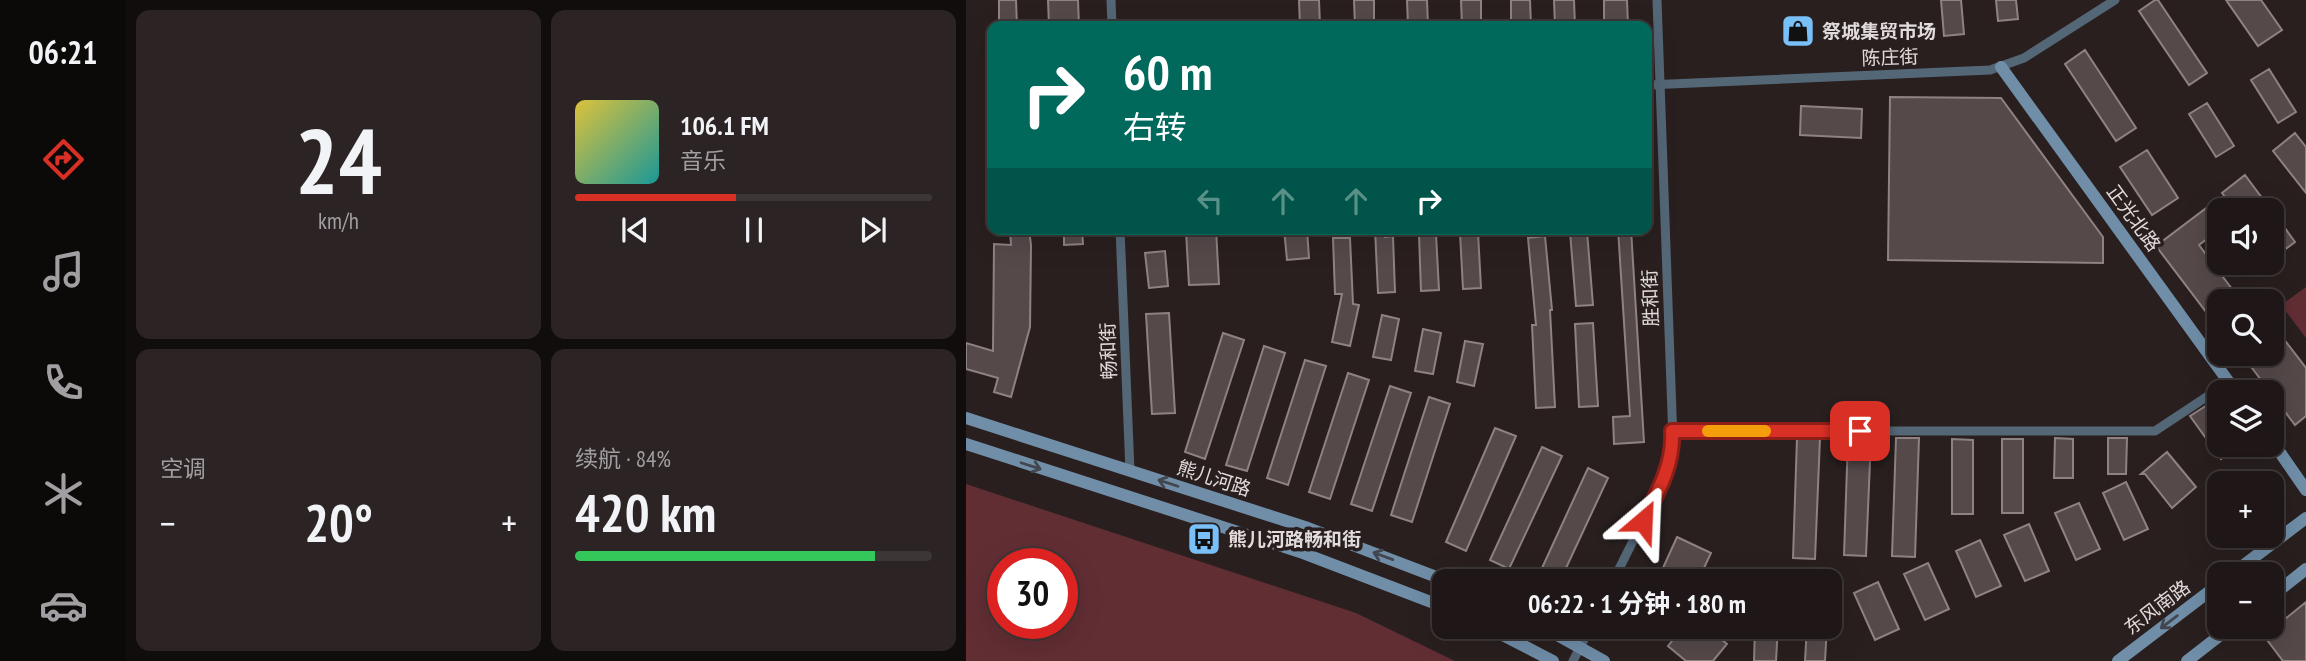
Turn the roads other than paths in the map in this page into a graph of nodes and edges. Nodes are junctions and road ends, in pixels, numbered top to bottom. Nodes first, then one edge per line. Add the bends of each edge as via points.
1 (1111, 0) edge
2 (1657, 0) edge
3 (2116, 0) edge
4 (1112, 21) edge
5 (2001, 67) junction
6 (1660, 84) junction
7 (1652, 85) edge
8 (1120, 235) edge
9 (2227, 380) edge
10 (2207, 401) edge
11 (966, 418) edge
12 (1672, 431) junction
13 (966, 444) edge
14 (2283, 457) edge
15 (1130, 471) junction
16 (2306, 490) edge
17 (2306, 518) edge
18 (2248, 562) edge
19 (1619, 569) edge
20 (2306, 569) edge
21 (1432, 575) edge
22 (2284, 586) edge
23 (2207, 593) edge
24 (1432, 602) edge
25 (1510, 639) edge
26 (1565, 639) edge
27 (1584, 639) edge
28 (2215, 639) edge
29 (1580, 647) junction
30 (1553, 661) edge
31 (1573, 661) edge
32 (1604, 661) edge
33 (2118, 661) edge
34 (2187, 661) edge

1 - 4 street
2 - 6 street, 胜和街
3 - 5 street, 陈庄街
5 - 6 street, 陈庄街
5 - 9 street, 正光北路
6 - 7 street, 陈庄街
6 - 12 street, 胜和街
8 - 15 street, 畅和街
10 - 12 street via 2155,431
11 - 15 street, 熊儿河路
12 - 19 street, 胜和街 via 1663,481
13 -> 24 street via 1300,552
14 - 16 street
21 -> 15 street, 熊儿河路 via 1308,528
17 - 18 street
20 - 22 street
23 -> 33 street, 东风南路
25 - 30 street
26 - 29 street
27 - 29 street
28 - 34 street
29 - 31 street
29 - 32 street

